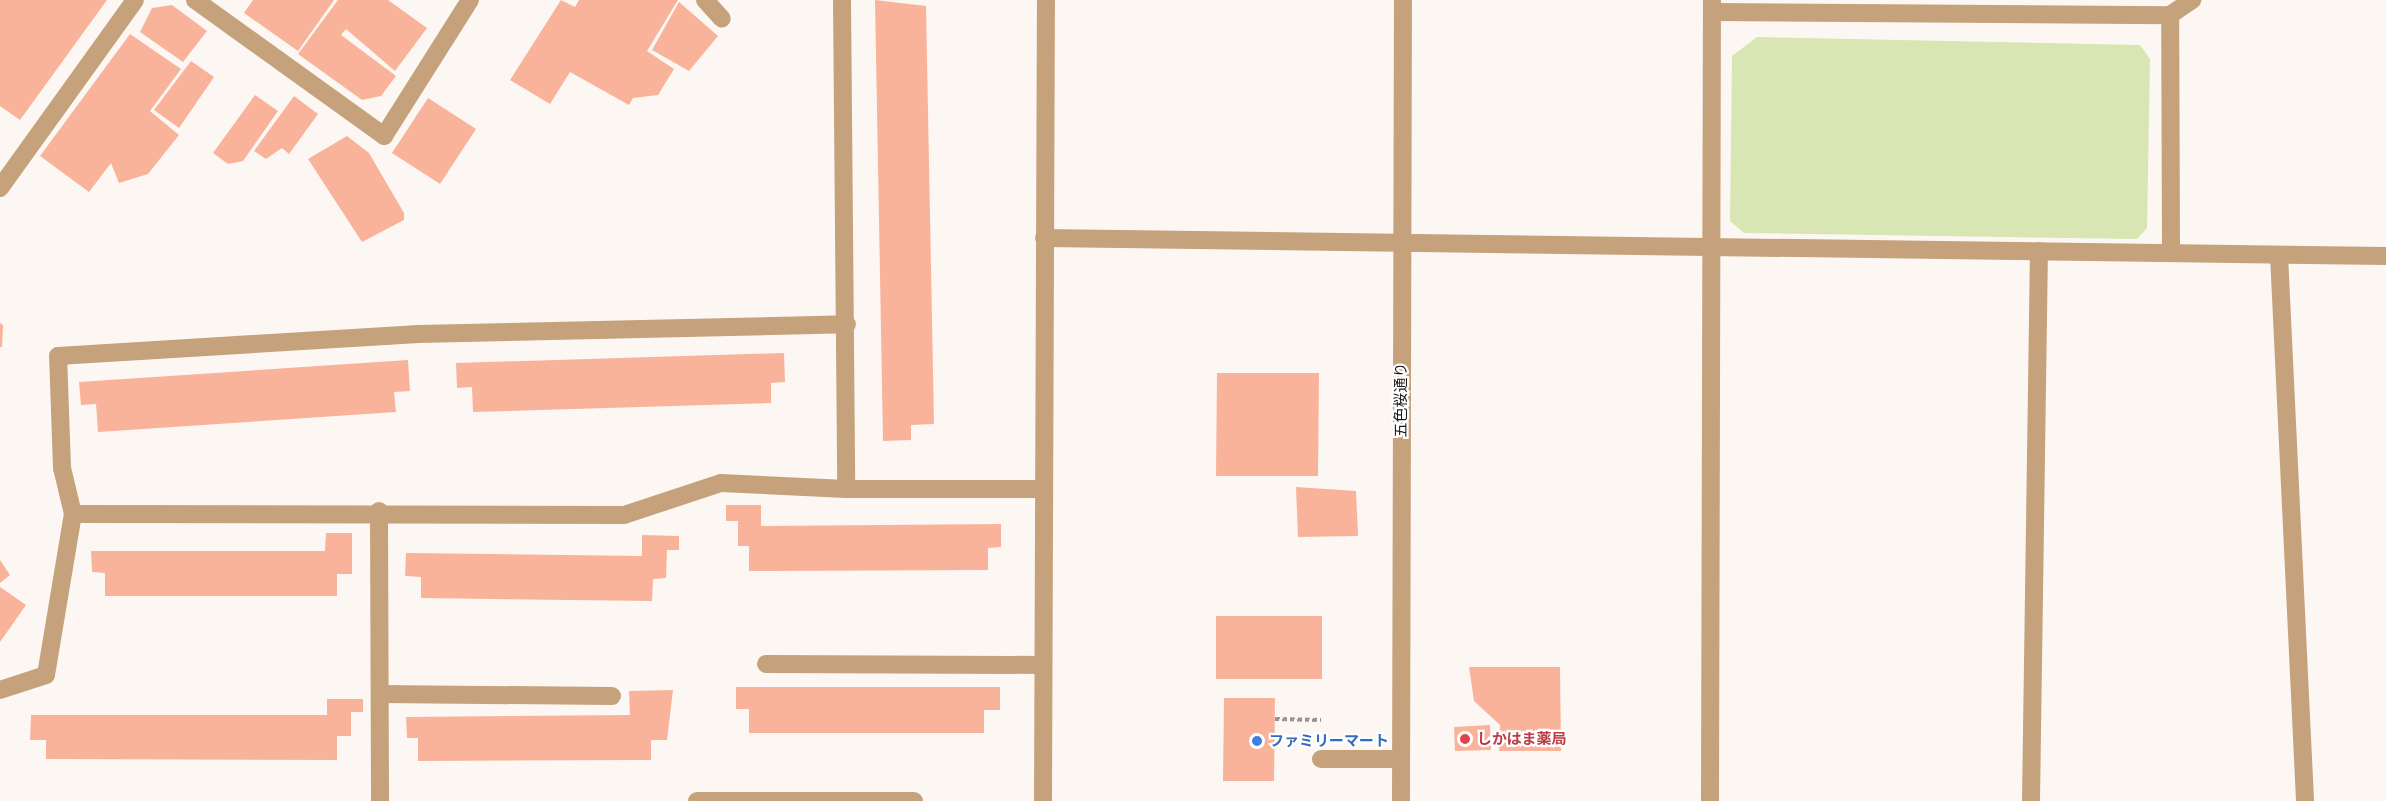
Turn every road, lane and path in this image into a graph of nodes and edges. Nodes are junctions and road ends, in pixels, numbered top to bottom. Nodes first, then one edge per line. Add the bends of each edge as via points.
1 (135, 0) edge
2 (195, 0) edge
3 (470, 0) edge
4 (705, 0) edge
5 (842, 0) edge
6 (1046, 0) edge
7 (1403, 0) edge
8 (2192, 0) edge
9 (1876, 5) edge
10 (1712, 6) edge
11 (2165, 8) edge
12 (722, 19) dead end
13 (0, 188) edge
14 (1044, 238) junction
15 (1402, 244) junction
16 (1716, 244) junction
17 (2039, 251) junction
18 (2171, 253) junction
19 (2279, 255) junction
20 (2386, 256) edge
21 (847, 324) junction
22 (846, 489) junction
23 (1043, 489) junction
24 (379, 511) junction
25 (73, 514) junction
26 (766, 664) dead end
27 (1043, 665) junction
28 (0, 690) edge
29 (380, 694) junction
30 (612, 696) dead end
31 (1275, 719) dead end
32 (1321, 720) dead end
33 (1321, 759) dead end
34 (1401, 759) junction
35 (380, 801) edge
36 (697, 801) edge
37 (914, 801) edge
38 (1043, 801) edge
39 (1401, 801) edge
40 (1710, 801) edge
41 (2031, 801) edge
42 (2305, 801) edge

1 - 13 street
2 - 3 street via 384,136
4 - 12 street
5 - 21 street
6 - 14 street
7 - 15 street, 五色桜通り
8 - 11 street
9 - 10 street
9 - 11 street
10 - 16 street
11 - 18 street
14 - 15 street
14 - 23 street
15 - 16 street
15 - 34 street, 五色桜通り
16 - 17 street
16 - 40 street
17 - 18 street
17 - 41 street
18 - 19 street
19 - 20 street
19 - 42 street
21 - 22 street
21 - 25 street via 418,334 58,356 62,468
22 - 23 street
22 - 24 street via 721,483 624,515
23 - 27 street
24 - 25 street
24 - 29 street
25 - 28 street via 46,675
26 - 27 street
27 - 38 street
29 - 30 street
29 - 35 street
31 - 32 path
33 - 34 street
34 - 39 street, 五色桜通り
36 - 37 street

